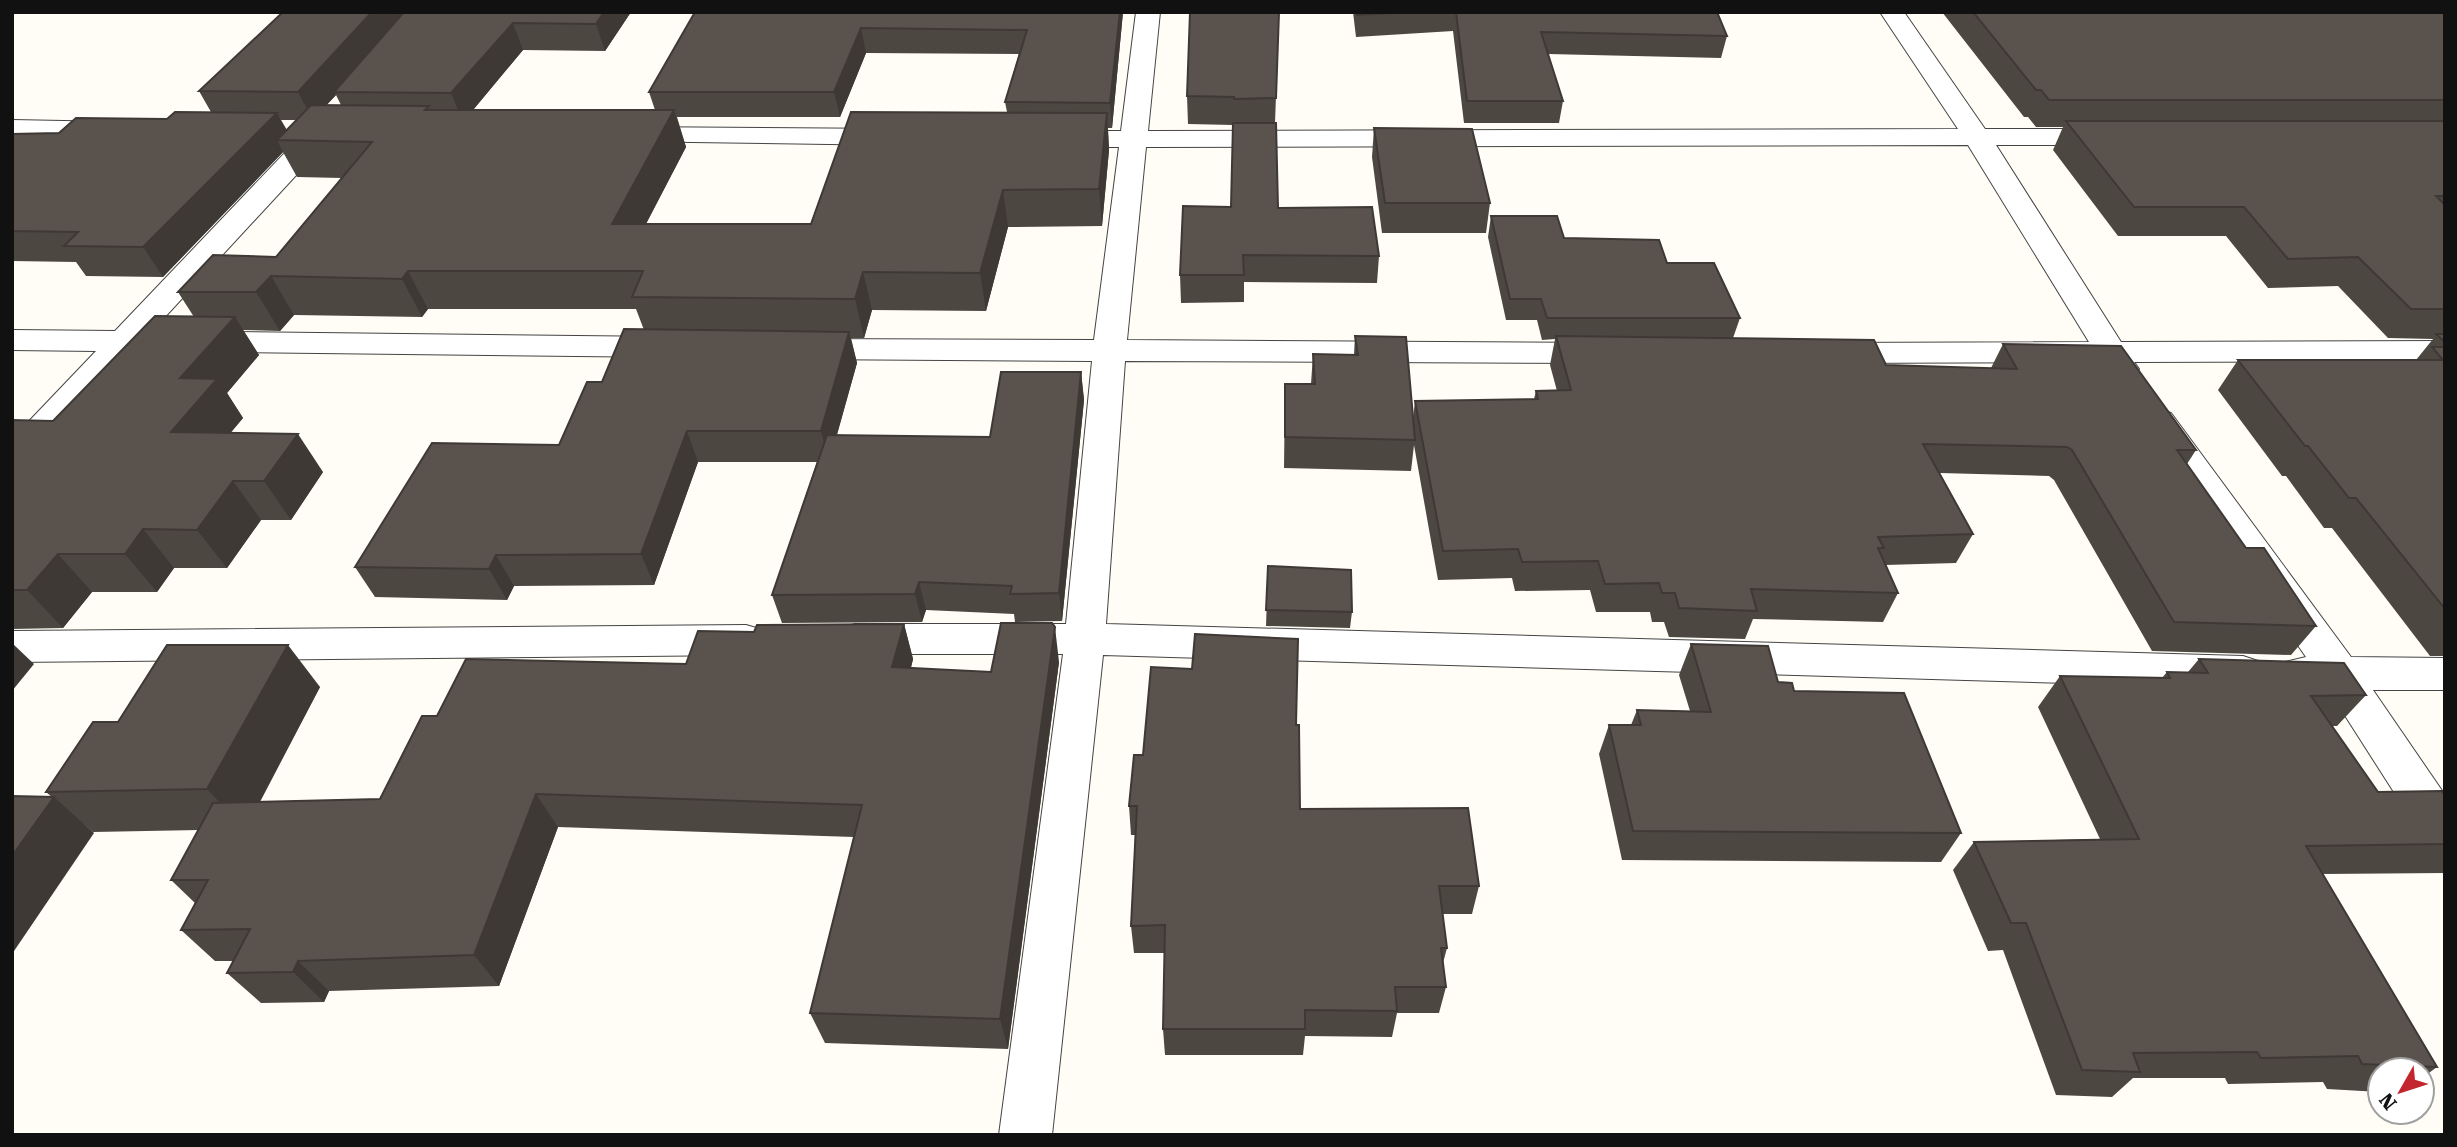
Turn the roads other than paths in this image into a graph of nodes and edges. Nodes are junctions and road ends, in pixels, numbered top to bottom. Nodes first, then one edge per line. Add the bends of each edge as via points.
1 (1148, 12) edge
2 (1892, 12) edge
3 (346, 103) edge
4 (12, 128) edge
5 (138, 130) edge
6 (278, 132) dead end
7 (334, 133) junction
8 (610, 135) edge
9 (1976, 136) junction
10 (2141, 137) edge
11 (927, 138) edge
12 (1037, 139) edge
13 (1134, 139) junction
14 (12, 340) edge
15 (123, 341) junction
16 (700, 348) edge
17 (769, 349) edge
18 (2445, 351) edge
19 (1109, 353) junction
20 (1637, 353) edge
21 (1790, 353) edge
22 (2109, 353) junction
23 (12, 461) edge
24 (778, 639) edge
25 (819, 639) edge
26 (1085, 639) junction
27 (12, 647) edge
28 (2341, 674) junction
29 (2445, 674) edge
30 (2445, 833) edge
31 (1025, 1135) edge

1 - 13 street
2 - 9 street
3 - 7 street
4 - 5 street
6 - 7 street
7 - 15 street
8 - 11 street
9 - 10 street
9 - 13 street
9 - 22 street
12 - 13 street
13 - 19 street
14 - 15 street
15 - 16 street
15 - 23 street
17 - 19 street
18 - 22 street
19 - 20 street
19 - 26 street
21 - 22 street
22 - 28 street
24 - 27 street
25 - 26 street
26 - 28 street
26 - 31 street
28 - 29 street
28 - 30 street

